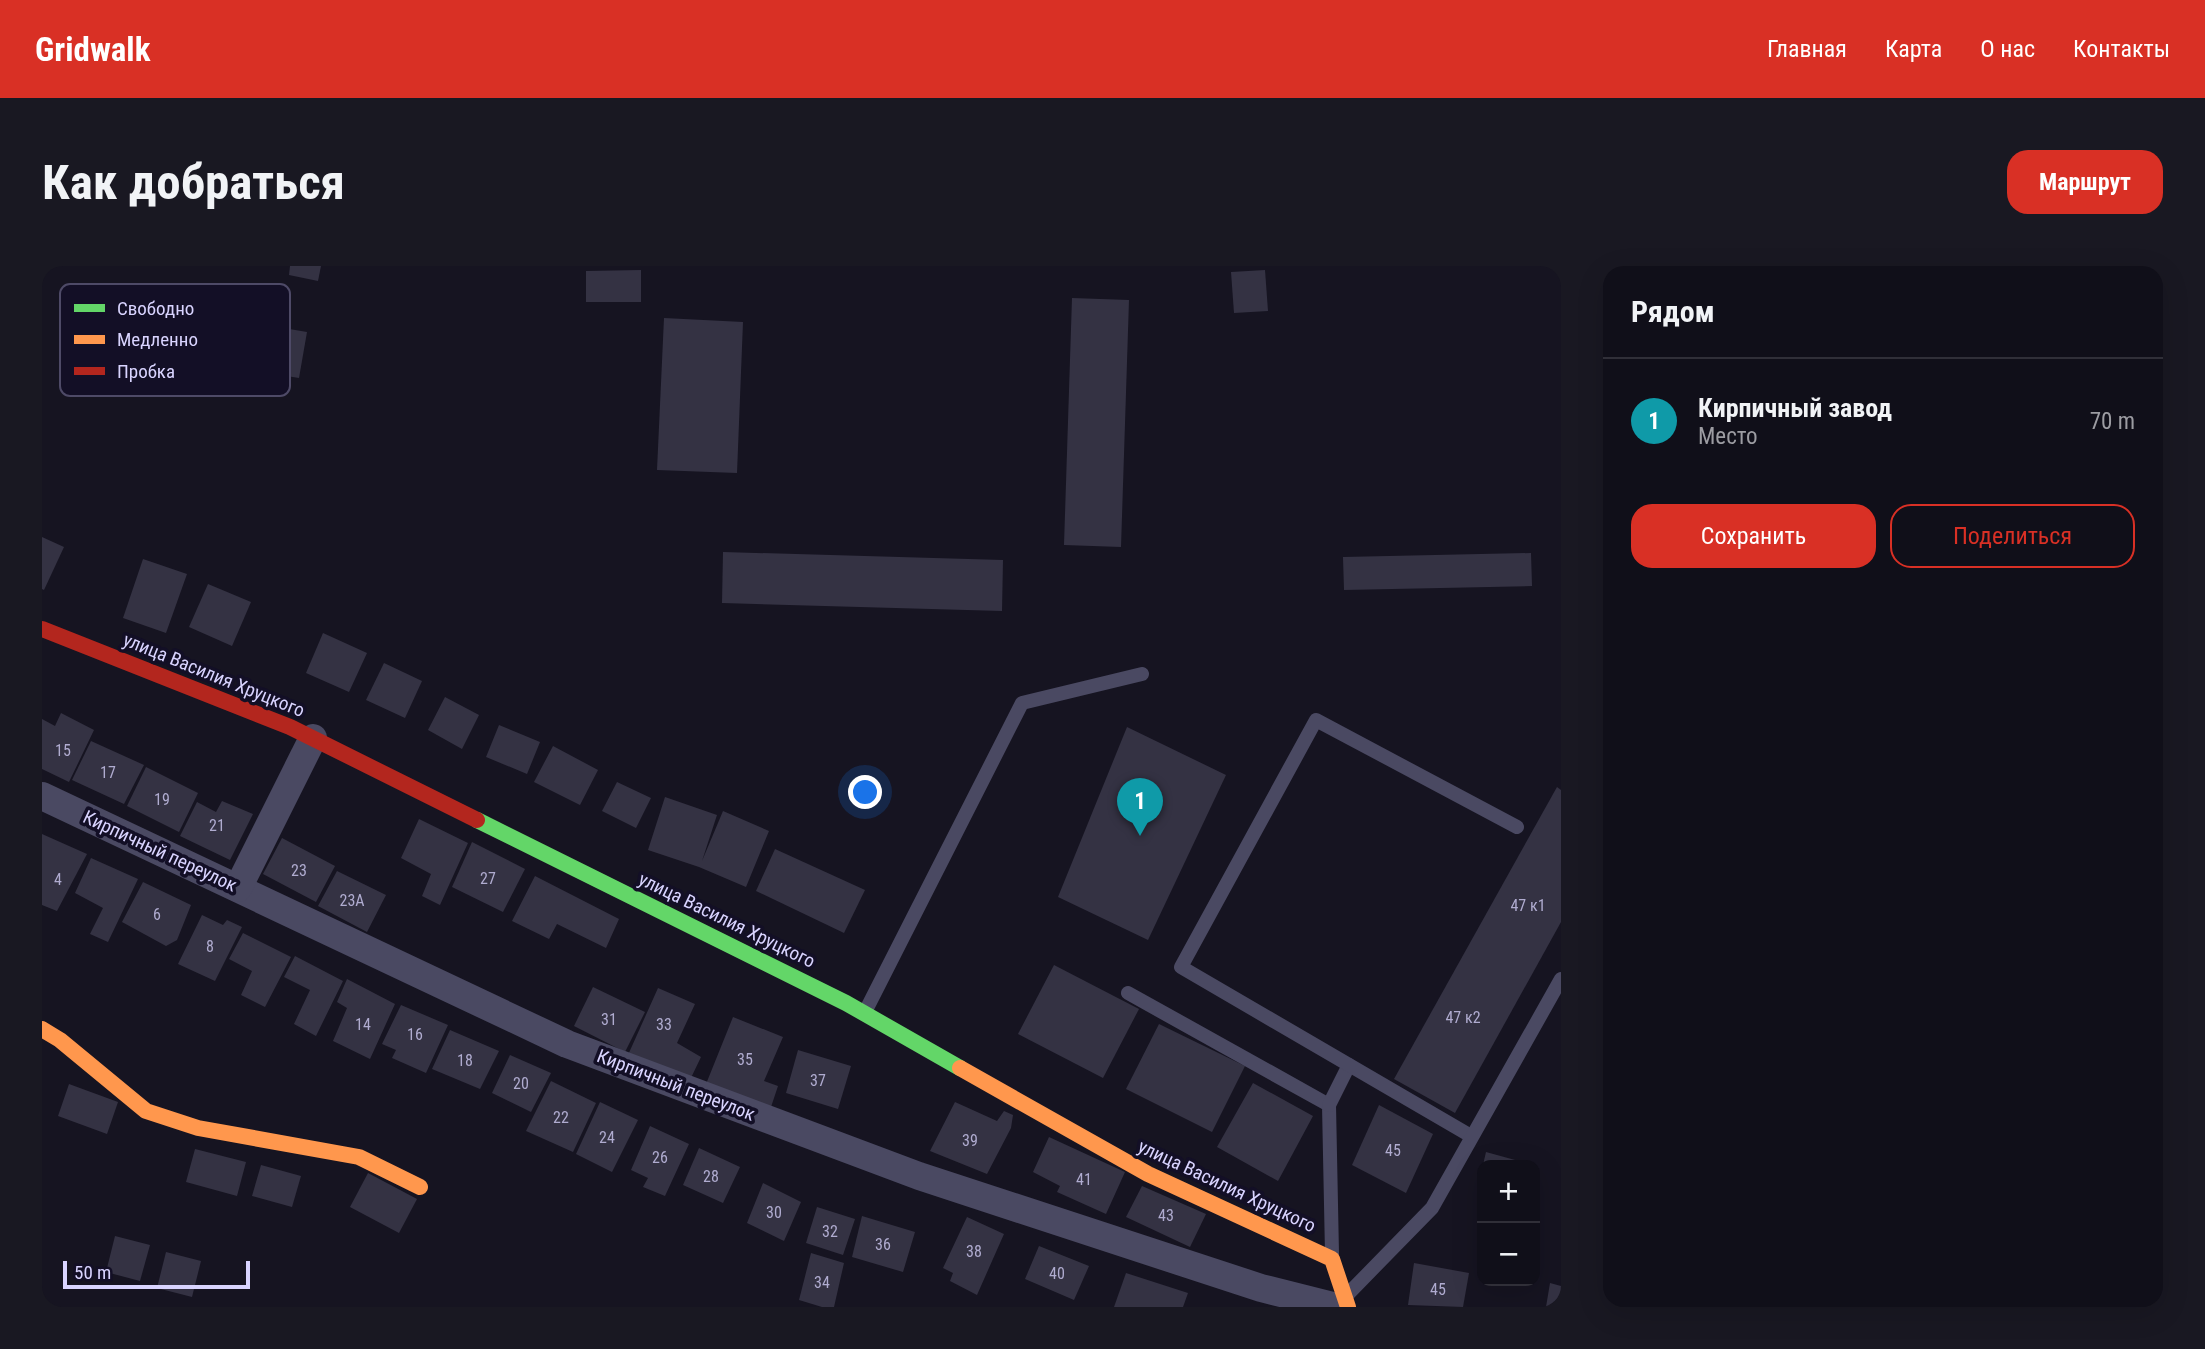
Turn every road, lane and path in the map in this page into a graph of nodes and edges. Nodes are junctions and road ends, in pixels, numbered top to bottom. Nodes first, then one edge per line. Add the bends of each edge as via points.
1 (42, 629) edge
2 (1142, 674) dead end
3 (313, 738) junction
4 (42, 796) edge
5 (1517, 827) dead end
6 (237, 888) junction
7 (1561, 979) edge
8 (1128, 993) dead end
9 (864, 1013) junction
10 (42, 1029) edge
11 (1349, 1065) junction
12 (1329, 1105) junction
13 (1471, 1136) junction
14 (420, 1186) dead end
15 (1332, 1259) junction
16 (1343, 1304) edge

1 - 3 street, улица Василия Хруцкого
2 - 9 lane via 1022,703
3 - 6 street
3 - 9 street, улица Василия Хруцкого
4 - 6 street, Кирпичный переулок
5 - 11 lane via 1316,720 1181,967
6 - 16 street, Кирпичный переулок via 568,1044 919,1175 1261,1288
7 - 13 lane
8 - 12 lane
9 - 15 street, улица Василия Хруцкого via 1148,1174
10 - 14 street via 146,1111 198,1128 359,1157
11 - 12 lane
11 - 13 lane
12 - 15 lane
13 - 16 lane via 1432,1208
15 - 16 street

